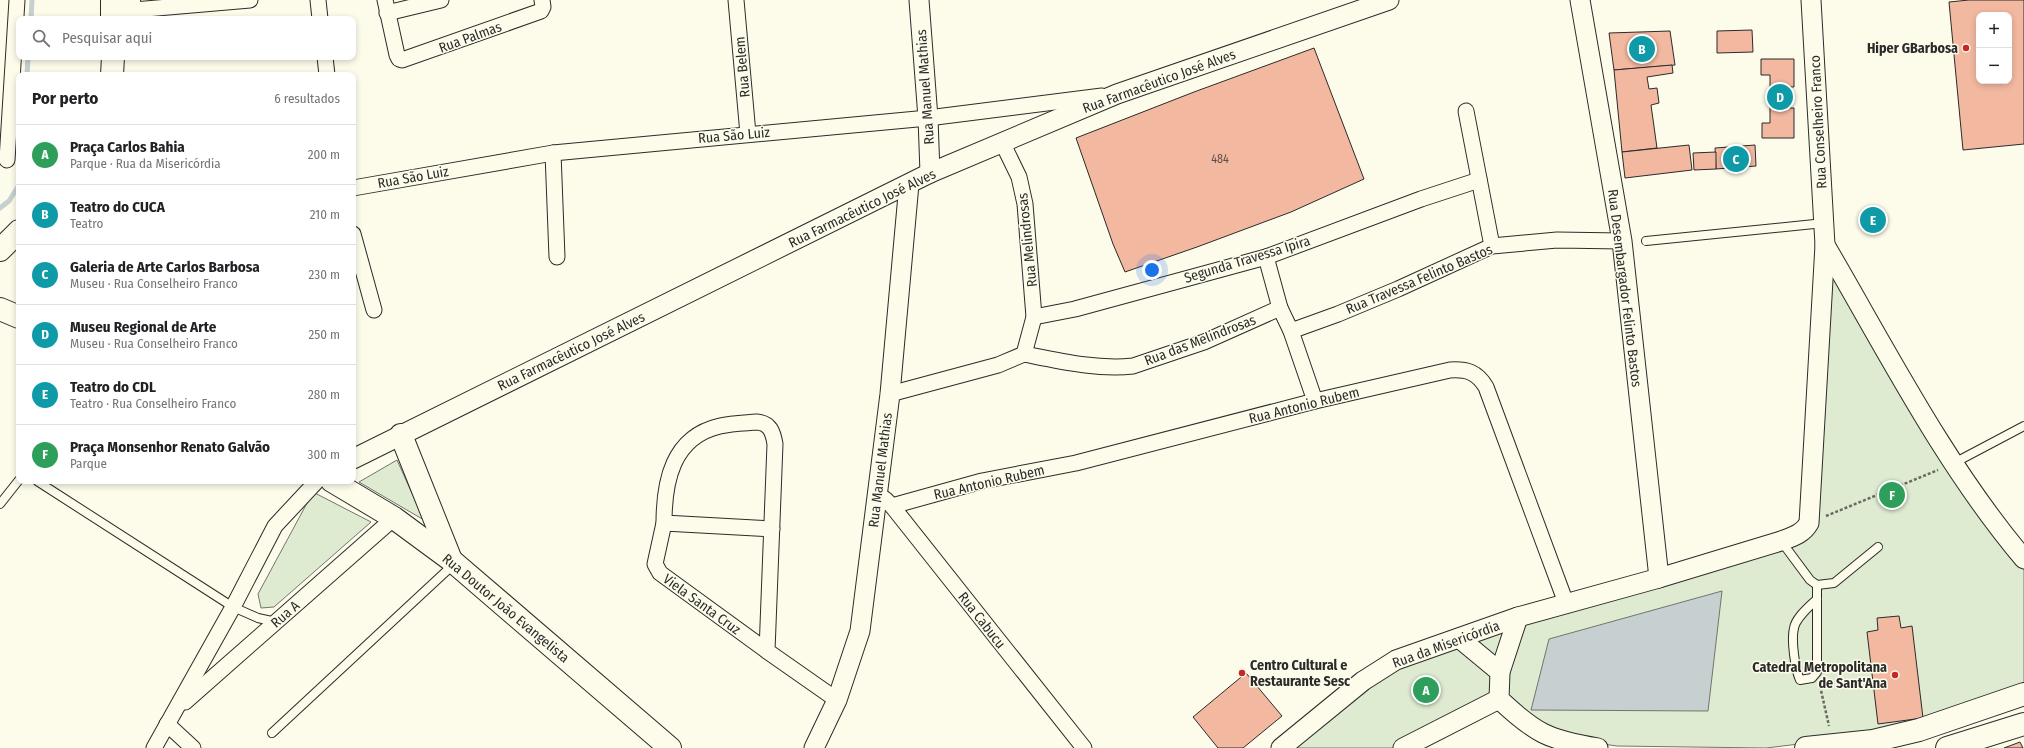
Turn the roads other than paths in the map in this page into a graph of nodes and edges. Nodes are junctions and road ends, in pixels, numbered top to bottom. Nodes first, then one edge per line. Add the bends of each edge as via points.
1 (17, 0) edge
2 (250, 0) edge
3 (318, 0) edge
4 (441, 0) edge
5 (736, 0) edge
6 (919, 0) edge
7 (1389, 0) edge
8 (1580, 0) edge
9 (1811, 0) edge
10 (386, 6) edge
11 (542, 6) edge
12 (121, 10) edge
13 (320, 16) edge
14 (113, 60) edge
15 (128, 60) edge
16 (325, 60) edge
17 (112, 72) edge
18 (128, 72) edge
19 (327, 72) edge
20 (1117, 94) junction
21 (1466, 111) dead end
22 (928, 118) junction
23 (748, 134) junction
24 (1002, 142) junction
25 (553, 153) junction
26 (6, 160) dead end
27 (930, 174) junction
28 (1479, 180) junction
29 (909, 184) junction
30 (356, 187) edge
31 (1824, 223) junction
32 (16, 234) edge
33 (1622, 241) junction
34 (1646, 241) dead end
35 (356, 245) edge
36 (1825, 245) junction
37 (1492, 246) junction
38 (0, 250) edge
39 (558, 257) dead end
40 (1266, 257) junction
41 (1280, 308) junction
42 (0, 309) edge
43 (374, 310) dead end
44 (16, 316) edge
45 (1034, 317) junction
46 (1291, 331) junction
47 (1024, 354) junction
48 (890, 394) junction
49 (1315, 401) junction
50 (2024, 426) edge
51 (401, 435) junction
52 (356, 458) edge
53 (1953, 464) junction
54 (16, 483) edge
55 (42, 484) edge
56 (313, 484) edge
57 (337, 484) edge
58 (878, 494) junction
59 (1, 500) edge
60 (892, 506) junction
61 (394, 518) junction
62 (1809, 523) joint
63 (664, 524) junction
64 (772, 529) junction
65 (1781, 541) junction
66 (1878, 547) dead end
67 (2024, 559) edge
68 (453, 562) junction
69 (1659, 578) junction
70 (1817, 585) junction
71 (1817, 599) junction
72 (1566, 603) junction
73 (233, 607) junction
74 (1518, 618) junction
75 (276, 622) junction
76 (1459, 638) junction
77 (767, 651) junction
78 (1500, 672) junction
79 (2024, 694) edge
80 (1499, 698) junction
81 (838, 700) junction
82 (177, 709) junction
83 (167, 724) junction
84 (2024, 724) edge
85 (272, 733) dead end
86 (154, 748) edge
87 (194, 748) edge
88 (670, 748) edge
89 (814, 748) edge
90 (1084, 748) edge
91 (1281, 748) edge
92 (1403, 748) edge
93 (1598, 748) edge
94 (1806, 748) edge
95 (1947, 748) edge

1 - 26 street
2 - 12 street
3 - 13 street
4 - 10 street
5 - 23 street, Rua Belem
6 - 22 street, Rua Manuel Mathias
7 - 20 street, Rua Farmacêutico José Alves
8 - 33 street, Rua Desembargador Felinto Bastos
9 - 31 street, Rua Conselheiro Franco
10 - 11 street, Rua Palmas via 399,59 406,60
14 - 17 main road
15 - 18 main road
16 - 19 street
20 - 22 street, Rua São Luiz
20 - 24 street, Rua Farmacêutico José Alves
21 - 28 street
22 - 23 street, Rua São Luiz
22 - 27 street, Rua Manuel Mathias
23 - 25 street, Rua São Luiz
24 - 27 street, Rua Farmacêutico José Alves
24 - 45 street, Rua Melindrosas via 1019,177 1025,204
25 - 30 street, Rua São Luiz
25 - 39 street
27 - 29 street, Rua Farmacêutico José Alves
28 - 37 street
28 - 40 street, Segunda Travessa Ipira
29 - 48 street, Rua Manuel Mathias
29 - 51 street, Rua Farmacêutico José Alves
31 - 34 lane
31 - 36 street, Rua Conselheiro Franco
32 - 38 main road
33 - 37 street, Rua Travessa Felinto Bastos via 1557,240
33 - 69 street, Rua Desembargador Felinto Bastos
35 - 43 street
36 - 53 street
36 - 62 street, Rua Conselheiro Franco
37 - 46 street, Rua Travessa Felinto Bastos via 1391,292
40 - 41 street
40 - 45 street, Segunda Travessa Ipira via 1075,309
41 - 46 street
41 - 47 street, Rua das Melindrosas via 1204,342 1133,366 1088,364
42 - 44 main road
45 - 47 street
46 - 49 street
47 - 48 street via 998,365
48 - 58 street, Rua Manuel Mathias
49 - 60 street, Rua Antonio Rubem via 1076,463 982,482
49 - 72 street, Rua Antonio Rubem via 1450,370 1465,369 1480,377 1512,455
50 - 53 lane
51 - 52 street, Rua Farmacêutico José Alves
51 - 68 main road
53 - 67 street
54 - 59 lane
55 - 73 lane
56 - 73 street, Rua A via 275,526
57 - 61 main road, Rua Doutor João Evangelista
58 - 60 street, Rua Cabucu
58 - 81 street, Rua Manuel Mathias via 860,631
60 - 90 street, Rua Cabucu
61 - 68 main road, Rua Doutor João Evangelista
61 - 75 street, Rua A
62 - 65 street, Rua da Misericórdia via 1802,532
63 - 64 street
63 - 64 street, Viela Santa Cruz via 666,485 677,456 687,444 712,428 762,422 769,426 774,436
63 - 77 street, Viela Santa Cruz via 655,564 658,571
64 - 77 street, Viela Santa Cruz
65 - 69 street, Rua da Misericórdia
65 - 70 lane via 1810,580
66 - 70 lane via 1834,583
68 - 85 lane
68 - 88 main road, Rua Doutor João Evangelista
69 - 72 street, Rua da Misericórdia
70 - 71 lane
71 - 71 lane via 1817,672 1812,678 1800,680 1795,667 1794,627 1804,611
72 - 74 street, Rua da Misericórdia
73 - 75 lane via 258,618
73 - 82 street, Rua A
74 - 76 street, Rua da Misericórdia
74 - 78 street
75 - 82 street, Rua A
76 - 78 street
76 - 91 street, Rua da Misericórdia via 1396,660 1363,681
77 - 81 street, Viela Santa Cruz
78 - 80 street
79 - 94 main road via 1919,730 1873,741
80 - 92 street
80 - 93 street via 1520,719 1549,737
81 - 89 street, Rua Manuel Mathias
82 - 83 street, Rua A
83 - 86 street, Rua A
83 - 87 street
84 - 95 main road

